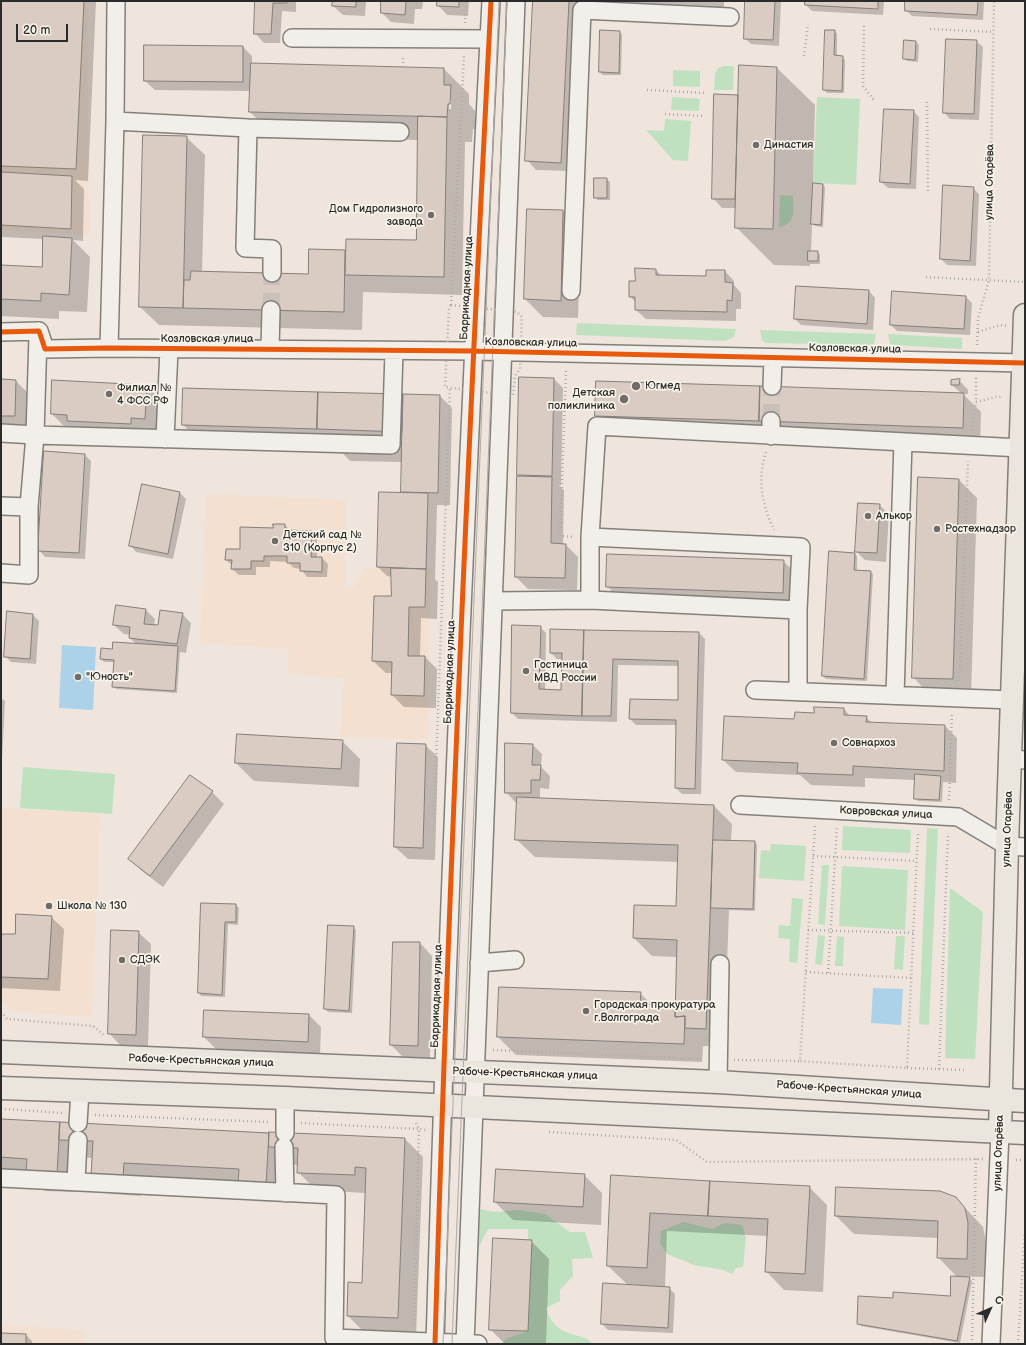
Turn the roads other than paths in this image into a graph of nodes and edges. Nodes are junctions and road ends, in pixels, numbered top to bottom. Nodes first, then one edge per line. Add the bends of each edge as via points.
1 (116, 1) edge
2 (491, 1) edge
3 (516, 1) edge
4 (730, 17) dead end
5 (292, 38) dead end
6 (489, 39) junction
7 (115, 121) junction
8 (248, 128) junction
9 (400, 132) dead end
10 (272, 273) tunnel mouth
11 (572, 291) dead end
12 (271, 310) tunnel mouth
13 (1025, 315) edge
14 (1024, 327) edge
15 (1, 332) edge
16 (39, 332) junction
17 (109, 348) junction
18 (169, 349) junction
19 (270, 349) junction
20 (394, 352) junction
21 (474, 352) junction
22 (504, 352) junction
23 (773, 358) junction
24 (1024, 363) edge
25 (772, 386) tunnel mouth
26 (1, 433) edge
27 (35, 435) junction
28 (165, 438) junction
29 (903, 442) junction
30 (1021, 448) junction
31 (1, 506) edge
32 (30, 507) junction
33 (590, 537) junction
34 (1, 573) edge
35 (590, 600) junction
36 (494, 601) junction
37 (798, 610) junction
38 (755, 690) dead end
39 (798, 692) junction
40 (895, 695) junction
41 (1012, 700) junction
42 (1018, 760) edge
43 (740, 804) dead end
44 (1016, 846) edge
45 (516, 960) dead end
46 (479, 963) junction
47 (720, 964) dead end
48 (1, 1052) edge
49 (443, 1071) junction
50 (475, 1072) junction
51 (718, 1082) junction
52 (1, 1088) edge
53 (80, 1092) junction
54 (285, 1098) junction
55 (1000, 1099) junction
56 (1025, 1100) edge
57 (442, 1106) junction
58 (474, 1108) junction
59 (78, 1118) road end
60 (1000, 1132) junction
61 (1025, 1133) edge
62 (78, 1140) dead end
63 (1, 1178) edge
64 (76, 1182) junction
65 (285, 1193) junction
66 (435, 1344) edge
67 (469, 1344) edge
68 (990, 1344) edge

1 - 7 street
2 - 6 street, Баррикадная улица
3 - 22 street
4 - 11 street via 582,10
5 - 6 street
6 - 21 street, Баррикадная улица
7 - 8 street
7 - 17 street
8 - 9 street
8 - 10 street via 245,248 272,249
12 - 19 street
13 - 14 main road, улица Огарёва
14 - 24 main road, улица Огарёва
15 - 16 street
16 - 17 street, Козловская улица via 45,349
16 - 27 street
17 - 18 street, Козловская улица
18 - 19 street, Козловская улица
18 - 28 street
19 - 20 street, Козловская улица
20 - 21 street, Козловская улица
20 - 28 street via 392,445
21 - 22 street, Козловская улица
21 - 49 street, Баррикадная улица
22 - 23 street, Козловская улица
22 - 36 street
23 - 24 street, Козловская улица
23 - 25 street
24 - 30 main road, улица Огарёва
26 - 27 street
27 - 28 street
27 - 32 street
29 - 30 street
29 - 33 street via 771,429 597,426
29 - 40 street
30 - 41 main road, улица Огарёва
31 - 32 street
32 - 34 street via 29,575
33 - 35 street
33 - 37 street via 801,547
35 - 36 street
35 - 37 street
36 - 46 street
37 - 39 street
38 - 39 street
39 - 40 street
40 - 41 street
41 - 42 main road, улица Огарёва
42 - 44 main road, улица Огарёва
43 - 44 street, Ковровская улица via 958,818
44 - 55 main road, улица Огарёва
45 - 46 street
46 - 50 street
47 - 51 street
48 - 49 main road, Рабоче-Крестьянская улица
49 - 50 main road, Рабоче-Крестьянская улица
49 - 57 street, Баррикадная улица
50 - 51 main road, Рабоче-Крестьянская улица
50 - 58 street
51 - 55 main road, Рабоче-Крестьянская улица
52 - 53 main road
53 - 54 main road
53 - 59 street
54 - 57 main road
54 - 65 street
55 - 56 main road, Рабоче-Крестьянская улица
55 - 60 main road, улица Огарёва
57 - 58 main road
57 - 66 street, Баррикадная улица
58 - 60 main road
58 - 67 street
60 - 61 main road
60 - 68 street, улица Огарёва
62 - 64 street
63 - 64 street
64 - 65 street
65 - 66 street via 336,1195 334,1338
66 - 67 street

